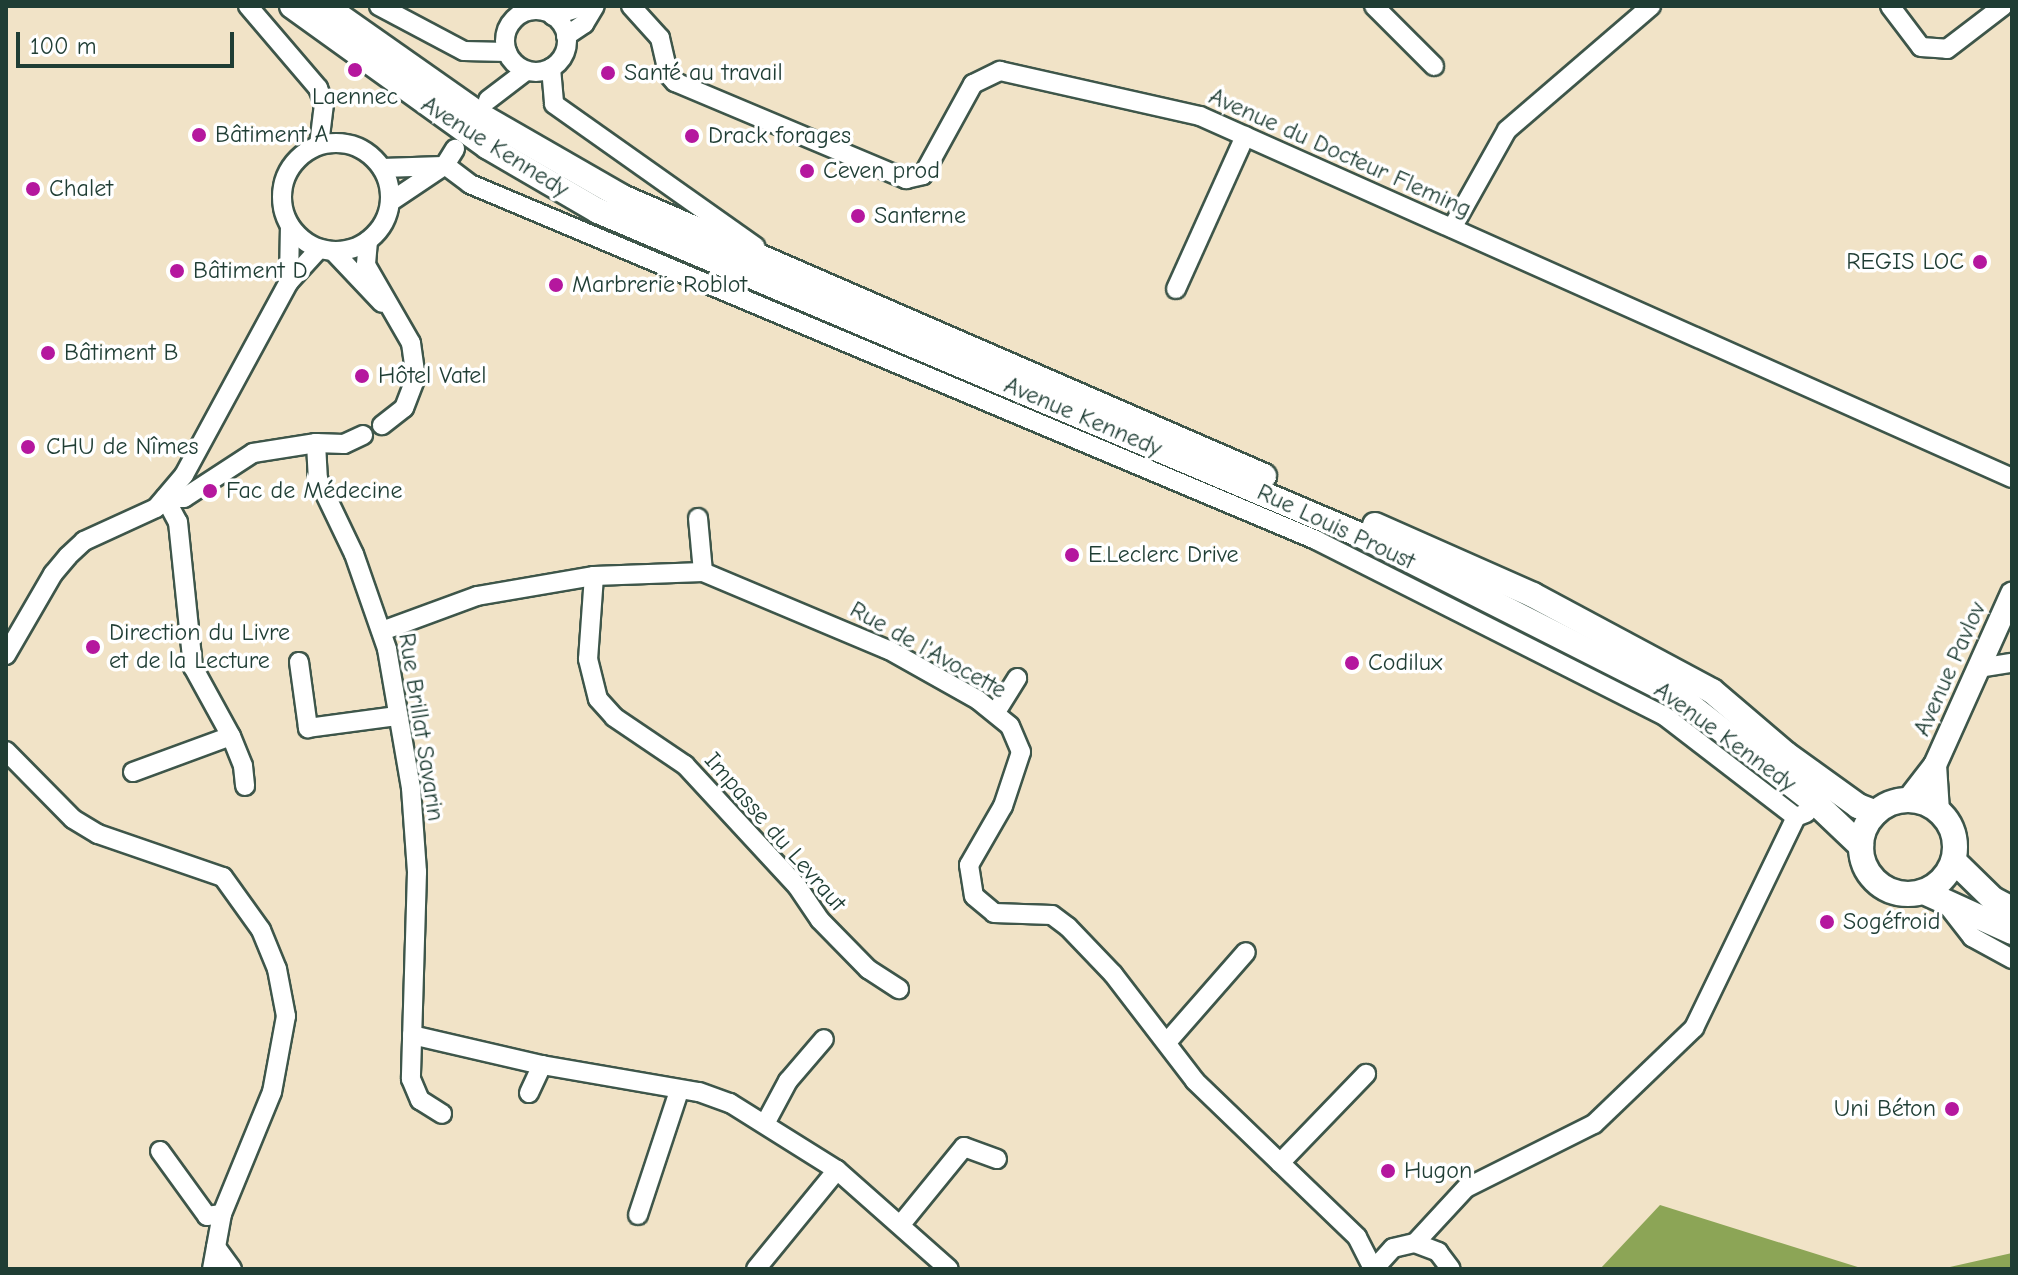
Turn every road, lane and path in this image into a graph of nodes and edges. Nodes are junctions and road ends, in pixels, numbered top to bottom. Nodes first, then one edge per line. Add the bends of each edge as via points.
1 (248, 6) edge
2 (292, 6) edge
3 (325, 6) edge
4 (379, 6) edge
5 (583, 6) edge
6 (595, 6) edge
7 (631, 6) edge
8 (1374, 6) edge
9 (1651, 6) edge
10 (1890, 6) edge
11 (2003, 6) edge
12 (533, 10) edge
13 (566, 36) junction
14 (508, 55) junction
15 (1434, 66) dead end
16 (551, 68) junction
17 (526, 71) junction
18 (1245, 136) junction
19 (319, 145) junction
20 (450, 157) junction
21 (382, 168) junction
22 (390, 202) junction
23 (290, 226) junction
24 (1452, 228) junction
25 (368, 241) junction
26 (326, 250) junction
27 (784, 267) junction
28 (289, 282) junction
29 (1176, 289) dead end
30 (393, 313) junction
31 (382, 425) dead end
32 (363, 435) dead end
33 (316, 443) junction
34 (2012, 478) edge
35 (165, 498) junction
36 (698, 518) dead end
37 (703, 572) junction
38 (594, 576) junction
39 (2012, 594) edge
40 (382, 631) junction
41 (1992, 640) junction
42 (6, 655) edge
43 (2012, 655) edge
44 (299, 662) dead end
45 (2012, 663) edge
46 (1979, 668) junction
47 (1017, 678) dead end
48 (996, 712) junction
49 (397, 716) junction
50 (231, 736) junction
51 (6, 751) edge
52 (1935, 765) junction
53 (133, 772) dead end
54 (245, 786) dead end
55 (1908, 800) junction
56 (1820, 807) junction
57 (1938, 811) junction
58 (1876, 813) junction
59 (1796, 817) junction
60 (1861, 846) junction
61 (1954, 861) junction
62 (1934, 897) junction
63 (2012, 909) edge
64 (2012, 932) edge
65 (1246, 952) dead end
66 (2012, 959) edge
67 (899, 989) dead end
68 (412, 1035) junction
69 (824, 1039) dead end
70 (1168, 1041) junction
71 (542, 1065) junction
72 (1366, 1074) dead end
73 (679, 1091) junction
74 (529, 1093) dead end
75 (442, 1114) dead end
76 (766, 1122) junction
77 (160, 1151) dead end
78 (997, 1159) dead end
79 (1280, 1163) junction
80 (837, 1170) junction
81 (222, 1214) junction
82 (638, 1215) dead end
83 (1441, 1216) junction
84 (902, 1223) junction
85 (1357, 1237) junction
86 (1415, 1243) junction
87 (216, 1247) junction
88 (1393, 1248) junction
89 (1438, 1252) junction
90 (212, 1269) edge
91 (232, 1269) edge
92 (756, 1269) edge
93 (949, 1269) edge
94 (1373, 1269) edge
95 (1451, 1269) edge

1 - 19 street via 318,88 324,104
2 - 56 main road, Avenue Kennedy via 488,147 598,211 1362,536 1678,696
3 - 27 main road, Avenue Kennedy via 483,117 622,197
4 - 14 street via 464,51
5 - 12 street
6 - 13 street via 584,24
7 - 18 street, Avenue du Docteur Fleming via 660,38 668,74 675,82 906,179 923,175 973,84 1000,71 1200,116
8 - 15 street
9 - 24 street via 1507,130
10 - 11 street via 1921,47 1947,49
12 - 13 street
12 - 14 street via 505,35
13 - 16 street via 564,55
14 - 17 street
14 - 17 street via 493,94
16 - 17 street
16 - 27 street via 554,104
18 - 24 street, Avenue du Docteur Fleming
18 - 29 street
19 - 21 street via 352,145
19 - 23 street via 296,161 283,185 282,204
20 - 21 street
20 - 22 street
20 - 59 street, Rue Louis Proust via 470,184 1316,540 1666,717
21 - 22 street
22 - 25 street via 381,228
23 - 26 street
23 - 28 street
24 - 34 street, Avenue du Docteur Fleming
25 - 26 street
25 - 30 street via 366,265
26 - 28 street
26 - 30 street
27 - 58 main road, Avenue Kennedy via 1533,595 1712,691 1786,754 1858,806
28 - 35 street via 184,475
30 - 31 street via 411,343 416,377 404,408
32 - 33 street via 344,444
33 - 35 street via 253,453 184,498
33 - 40 street, Rue Brillat Savarin via 318,479
35 - 42 street via 142,516 84,541 68,556
35 - 50 street via 178,522 193,667
36 - 37 street
37 - 38 street, Rue de l'Avocette
37 - 48 street, Rue de l'Avocette via 889,650
38 - 40 street, Rue de l'Avocette via 477,596
38 - 67 street, Impasse du Levraut via 588,659 598,699 614,717 685,765 797,886 820,920 868,969
39 - 41 street, Avenue Pavlov
40 - 49 street, Rue Brillat Savarin
41 - 43 street
41 - 46 street, Avenue Pavlov
44 - 49 street via 308,728
45 - 46 street
46 - 52 street, Avenue Pavlov
47 - 48 street
48 - 70 street, Rue de l'Avocette via 1010,726 1021,752 1003,806 969,865 974,896 994,913 1052,915
49 - 68 street, Rue Brillat Savarin via 411,788 417,872
50 - 53 street
50 - 54 street
51 - 81 street via 29,779 80,823 131,848 223,877 261,930 277,969 286,1016 272,1092
52 - 55 street, Avenue Pavlov
52 - 57 street, Avenue Pavlov
55 - 57 main road
55 - 58 main road
56 - 59 street
56 - 60 main road, Avenue Kennedy
57 - 61 main road via 1953,833
58 - 60 main road
59 - 83 street via 1694,1028 1594,1124 1466,1188
60 - 62 main road via 1870,875 1881,885
61 - 62 main road
61 - 63 main road via 1993,899
62 - 64 main road
62 - 66 street via 1972,937
65 - 70 street
68 - 71 street
68 - 75 street, Rue Brillat Savarin via 411,1079 420,1100
69 - 76 street via 788,1081
70 - 79 street, Rue de l'Avocette via 1195,1081
71 - 73 street
71 - 74 street
72 - 79 street
73 - 76 street via 730,1103
73 - 82 street
76 - 80 street
77 - 81 street via 207,1216
78 - 84 street via 964,1147
79 - 85 street, Rue de l'Avocette
80 - 84 street
80 - 92 street
81 - 87 street
83 - 86 street
83 - 89 street
84 - 93 street
85 - 88 street via 1382,1249
85 - 94 street
86 - 88 street
86 - 89 street
87 - 90 street
87 - 91 street
88 - 94 street
89 - 95 street

